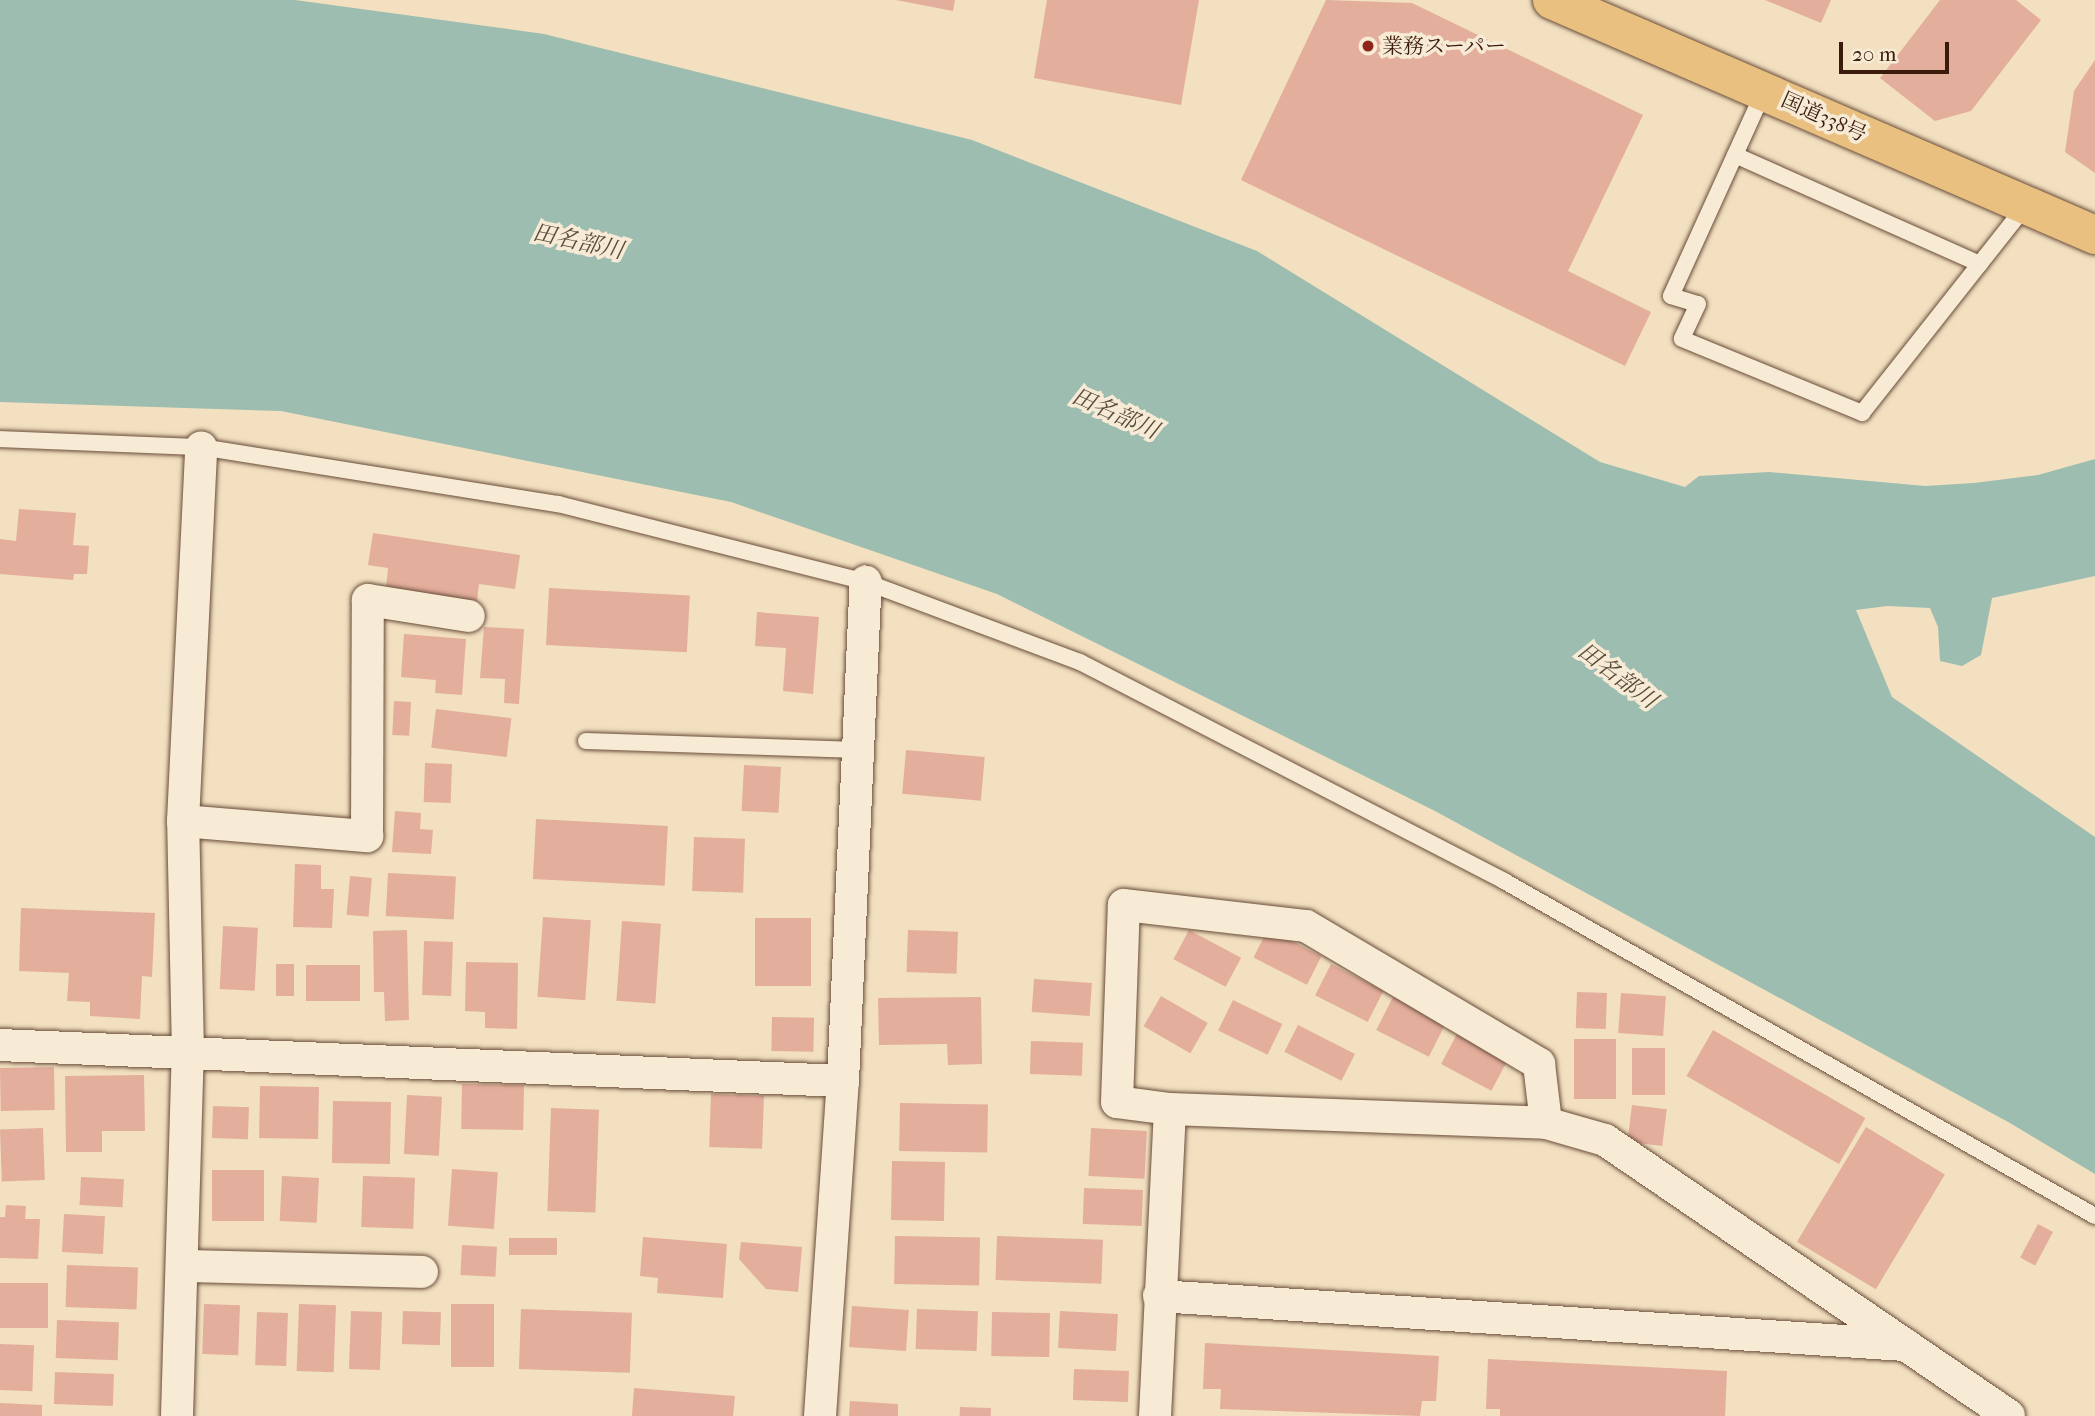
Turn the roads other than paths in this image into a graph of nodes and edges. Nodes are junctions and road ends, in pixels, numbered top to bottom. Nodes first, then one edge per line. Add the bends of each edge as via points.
1 (1552, 0) edge
2 (1764, 91) junction
3 (1735, 155) junction
4 (2026, 205) junction
5 (2095, 236) edge
6 (1980, 264) junction
7 (0, 439) edge
8 (201, 447) junction
9 (866, 582) junction
10 (469, 616) dead end
11 (586, 741) dead end
12 (858, 750) junction
13 (183, 821) junction
14 (0, 1045) edge
15 (188, 1053) junction
16 (843, 1081) junction
17 (1171, 1109) junction
18 (1546, 1123) junction
19 (2095, 1216) edge
20 (184, 1266) junction
21 (422, 1272) dead end
22 (1159, 1296) junction
23 (1905, 1345) junction
24 (177, 1416) edge
25 (820, 1416) edge
26 (1155, 1416) edge
27 (2009, 1416) edge

1 - 2 highway, 国道338号
2 - 3 lane
2 - 4 highway, 国道338号
3 - 6 lane
3 - 6 lane via 1671,296 1698,304 1682,339 1862,412
4 - 5 highway, 国道338号
4 - 6 lane
7 - 8 lane
8 - 9 lane via 558,503
8 - 13 street
9 - 12 street
9 - 19 lane via 1080,662 1504,881
10 - 13 street via 368,600 367,836
11 - 12 lane
12 - 16 street
13 - 15 street
14 - 15 street
15 - 16 street
15 - 20 street
16 - 25 street
17 - 18 street
17 - 18 street via 1117,1102 1124,905 1306,926 1539,1064
17 - 22 street
18 - 23 street via 1605,1140
20 - 21 street
20 - 24 street
22 - 23 street
22 - 26 street
23 - 27 street

